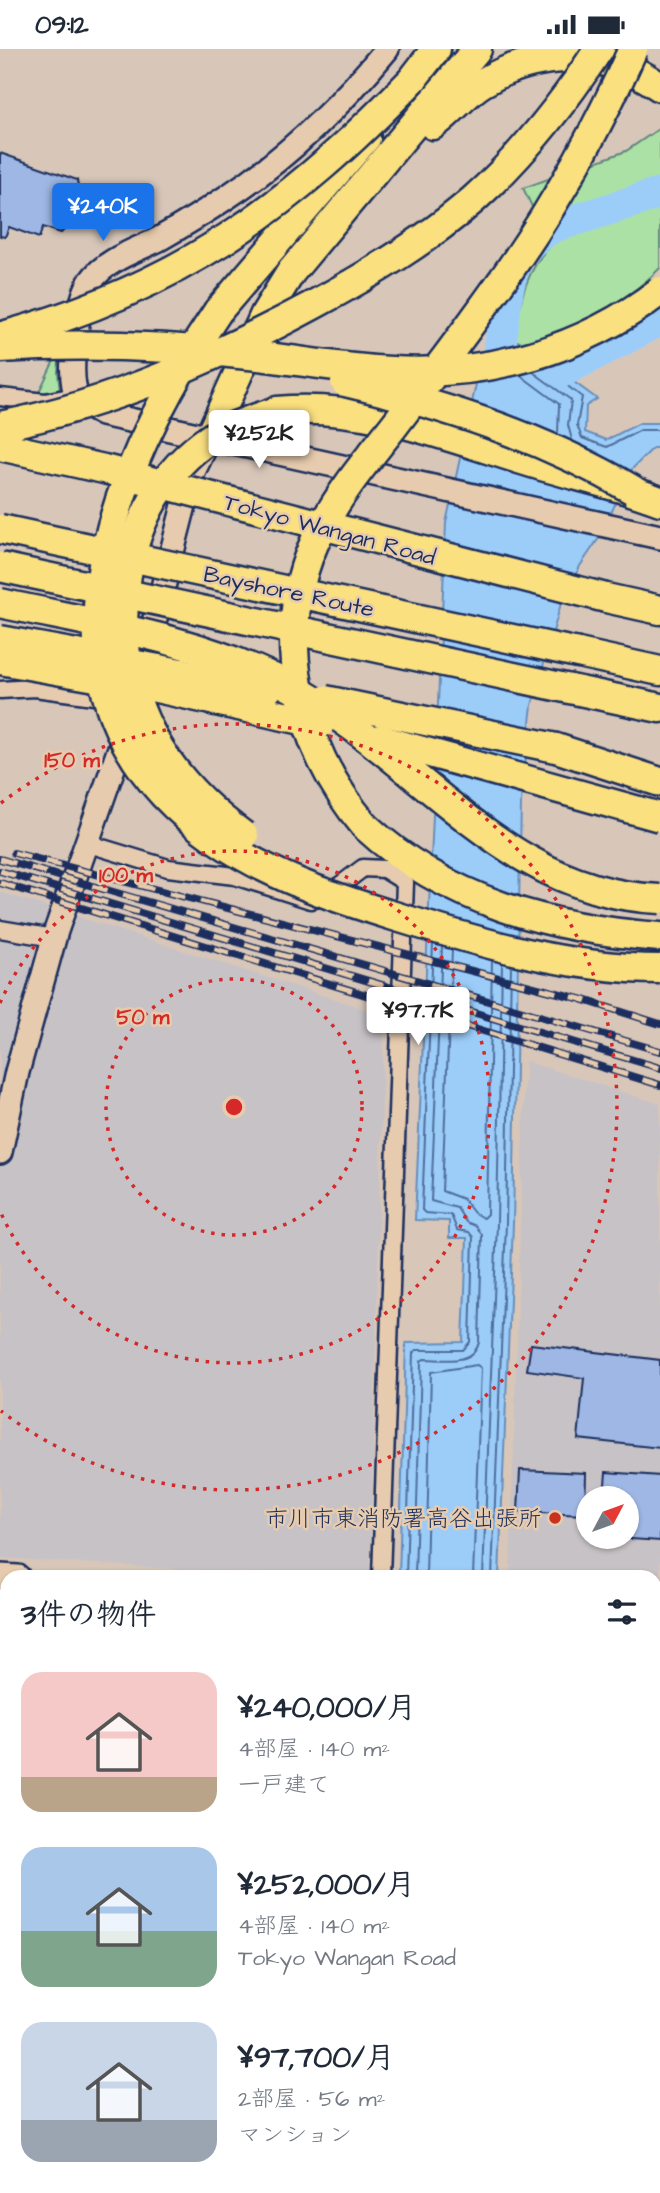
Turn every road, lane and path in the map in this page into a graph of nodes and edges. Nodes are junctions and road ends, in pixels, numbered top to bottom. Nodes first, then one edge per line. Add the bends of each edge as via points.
1 (387, 49) edge
2 (436, 49) edge
3 (477, 49) edge
4 (599, 49) edge
5 (633, 49) edge
6 (413, 79) junction
7 (660, 87) edge
8 (390, 153) junction
9 (660, 291) edge
10 (0, 337) edge
11 (0, 348) edge
12 (202, 351) junction
13 (78, 395) junction
14 (0, 397) edge
15 (0, 426) edge
16 (210, 436) junction
17 (0, 446) edge
18 (633, 490) junction
19 (660, 501) edge
20 (0, 529) edge
21 (660, 537) edge
22 (0, 567) edge
23 (0, 603) edge
24 (660, 610) edge
25 (0, 640) edge
26 (0, 660) edge
27 (660, 670) edge
28 (0, 690) edge
29 (134, 701) junction
30 (660, 708) edge
31 (556, 748) junction
32 (660, 772) edge
33 (660, 782) edge
34 (660, 817) edge
35 (86, 843) junction
36 (660, 899) edge
37 (0, 929) edge
38 (660, 937) edge
39 (54, 938) junction
40 (474, 940) junction
41 (660, 969) edge
42 (0, 1152) edge
43 (381, 1570) edge

1 - 13 street via 334,110 251,181 91,280 71,369
2 - 6 highway
3 - 8 highway
4 - 15 highway, bridge via 511,164 435,230 383,266 167,376 82,407
5 - 38 highway, bridge via 583,151 507,274 331,511 303,574 293,638 296,681 316,753 345,803 384,844 435,878 499,906 576,927
6 - 10 highway, bridge via 301,186 219,245 127,292
6 - 40 highway, bridge via 243,278 165,395 110,527 101,568 98,636 118,725 154,782 192,821 238,853 284,876
7 - 8 highway via 630,65 609,59 542,59 481,84 437,122
8 - 16 highway via 315,241 265,314
9 - 12 highway, bridge via 576,342 472,368 390,371
11 - 12 highway, bridge via 104,345
12 - 18 highway, bridge via 438,406 563,453
13 - 14 street via 46,401
13 - 16 street via 102,414
16 - 21 street
16 - 29 street via 192,474
17 - 24 highway, Tokyo Wangan Road, bridge
18 - 19 highway
18 - 40 highway, bridge via 382,418 328,409 276,411 229,428 170,474 153,499 134,544 124,617 132,687 153,738 188,787 245,837 300,870 376,905
20 - 27 highway, Bayshore Route, bridge
22 - 30 highway, Bayshore Route, bridge
23 - 36 highway, bridge via 176,642 251,668 343,718 530,863 593,891
25 - 31 highway, bridge via 191,673
26 - 34 highway, bridge via 309,721
28 - 29 street via 36,688
29 - 35 street
31 - 32 highway
31 - 33 highway
35 - 39 street
35 - 43 street via 168,868 235,876 311,900 326,896 363,868 384,869 405,882
37 - 39 street
39 - 42 street
40 - 41 highway, bridge via 575,964

